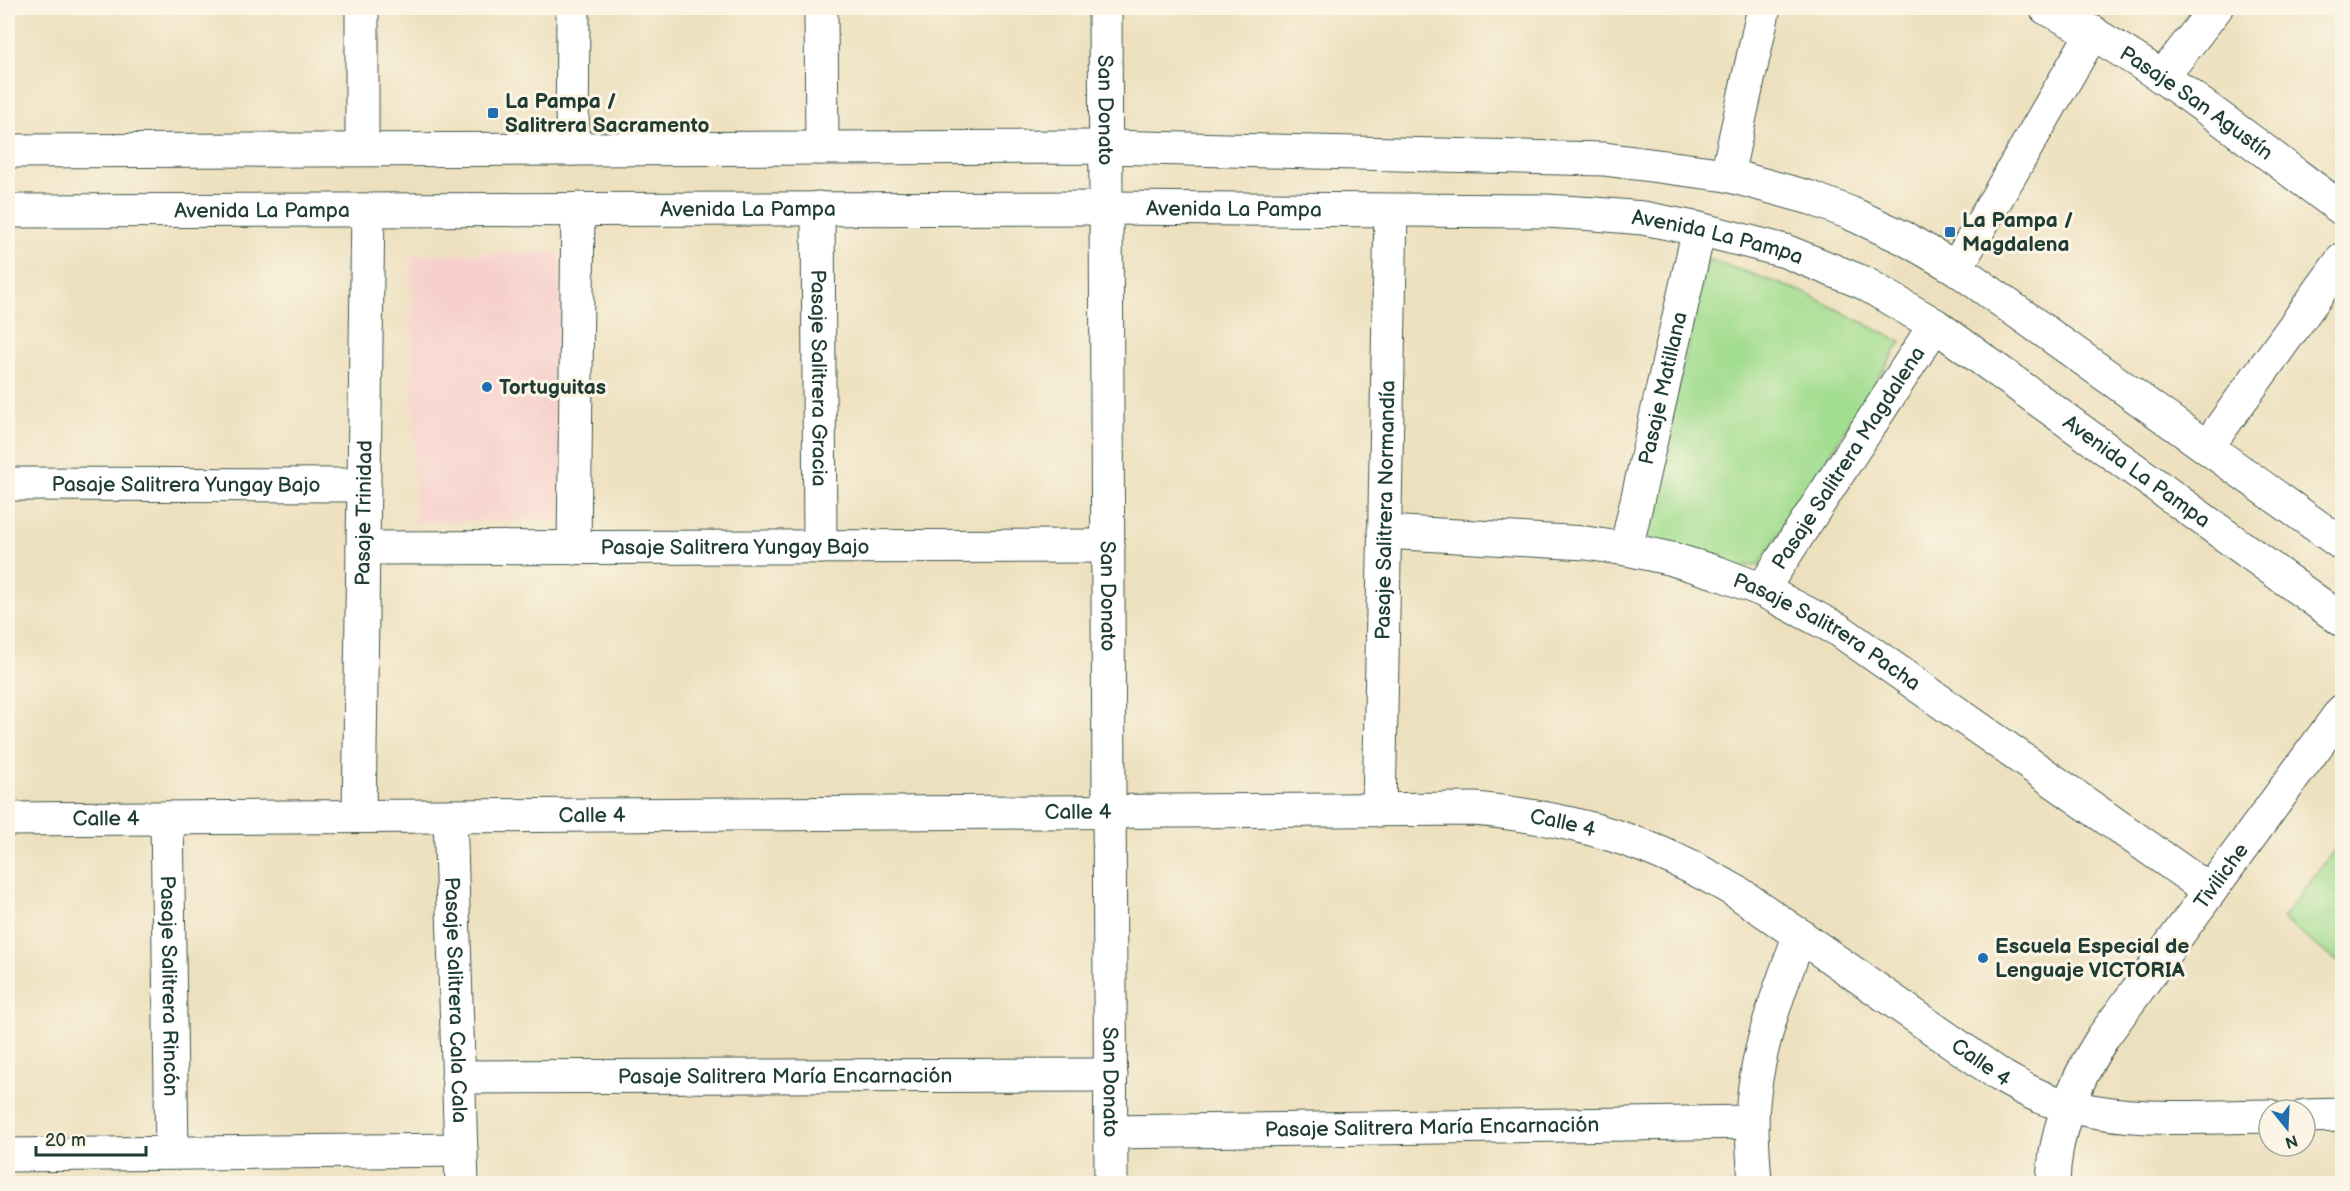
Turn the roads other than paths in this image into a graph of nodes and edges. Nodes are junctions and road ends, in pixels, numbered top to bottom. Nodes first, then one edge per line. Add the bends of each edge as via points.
1 (362, 8) edge
2 (573, 8) edge
3 (821, 8) edge
4 (1105, 8) edge
5 (1764, 8) edge
6 (2046, 8) edge
7 (2216, 8) edge
8 (2093, 32) junction
9 (2163, 76) junction
10 (1105, 147) junction
11 (822, 148) junction
12 (362, 149) junction
13 (572, 149) junction
14 (8, 151) edge
15 (1727, 175) junction
16 (1106, 207) junction
17 (818, 208) junction
18 (578, 209) junction
19 (2343, 209) edge
20 (368, 210) junction
21 (8, 211) edge
22 (1390, 211) junction
23 (1699, 229) junction
24 (2343, 260) edge
25 (1956, 267) junction
26 (1935, 325) junction
27 (2207, 447) junction
28 (8, 484) edge
29 (364, 485) junction
30 (1384, 532) junction
31 (2343, 544) edge
32 (1108, 546) junction
33 (820, 547) junction
34 (363, 548) junction
35 (574, 548) junction
36 (1626, 549) junction
37 (1762, 590) junction
38 (2343, 620) edge
39 (2343, 711) edge
40 (1379, 810) junction
41 (1109, 812) junction
42 (360, 816) junction
43 (450, 816) junction
44 (167, 818) junction
45 (8, 819) edge
46 (2210, 891) junction
47 (1800, 935) junction
48 (1111, 1075) junction
49 (458, 1077) junction
50 (2067, 1105) junction
51 (2343, 1115) edge
52 (2257, 1116) edge
53 (2317, 1116) edge
54 (1752, 1122) junction
55 (1111, 1132) junction
56 (461, 1150) junction
57 (172, 1153) junction
58 (8, 1155) edge
59 (462, 1184) edge
60 (1111, 1184) edge
61 (1755, 1184) edge
62 (2053, 1184) edge

1 - 12 street
2 - 13 street
3 - 11 street
4 - 10 street, San Donato
5 - 15 street
6 - 8 street, Pasaje San Agustín
7 - 9 street
8 - 9 street, Pasaje San Agustín
8 - 25 street
9 - 19 street, Pasaje San Agustín
10 - 11 street
10 - 15 street via 1604,159
10 - 16 street, San Donato
11 - 13 street
12 - 13 street
12 - 14 street
15 - 25 street via 1850,213
16 - 17 street, Avenida La Pampa
16 - 22 street, Avenida La Pampa
16 - 32 street, San Donato
17 - 18 street, Avenida La Pampa
17 - 33 street, Pasaje Salitrera Gracia
18 - 20 street, Avenida La Pampa
18 - 35 street
20 - 21 street, Avenida La Pampa
20 - 29 street, Pasaje Trinidad
22 - 23 street, Avenida La Pampa via 1585,213
22 - 30 street, Pasaje Salitrera Normandía
23 - 26 street, Avenida La Pampa via 1774,247 1826,266 1864,283
23 - 36 street, Pasaje Matillana
24 - 27 street
25 - 27 street
26 - 37 street, Pasaje Salitrera Magdalena
26 - 38 street, Avenida La Pampa
27 - 31 street
28 - 29 street, Pasaje Salitrera Yungay Bajo
29 - 34 street, Pasaje Trinidad
30 - 36 street, Pasaje Salitrera Pacha via 1587,543
30 - 40 street, Pasaje Salitrera Normandía
32 - 33 street, Pasaje Salitrera Yungay Bajo
32 - 41 street, San Donato
33 - 35 street, Pasaje Salitrera Yungay Bajo
34 - 35 street, Pasaje Salitrera Yungay Bajo
34 - 42 street, Pasaje Trinidad
36 - 37 street, Pasaje Salitrera Pacha via 1672,559
37 - 46 street, Pasaje Salitrera Pacha via 1839,630
39 - 46 street, Tiviliche
40 - 41 street, Calle 4
40 - 47 street, Calle 4 via 1476,809 1525,814 1621,837 1702,872
41 - 43 street, Calle 4
41 - 48 street, San Donato
42 - 43 street, Calle 4
42 - 44 street, Calle 4
43 - 49 street, Pasaje Salitrera Cala Cala
44 - 45 street, Calle 4
44 - 57 street, Pasaje Salitrera Rincón
46 - 50 street, Tiviliche via 2103,1037
47 - 50 street, Calle 4 via 2004,1078 2033,1094
47 - 54 street via 1767,1031
48 - 49 street, Pasaje Salitrera María Encarnación
48 - 55 street, San Donato
49 - 56 street, Pasaje Salitrera Cala Cala
50 - 52 street, Calle 4 via 2170,1118
50 - 62 street, Tiviliche via 2057,1143
51 - 53 street
54 - 55 street, Pasaje Salitrera María Encarnación
54 - 61 street
55 - 60 street, San Donato
56 - 57 street
56 - 59 street, Pasaje Salitrera Cala Cala
57 - 58 street

